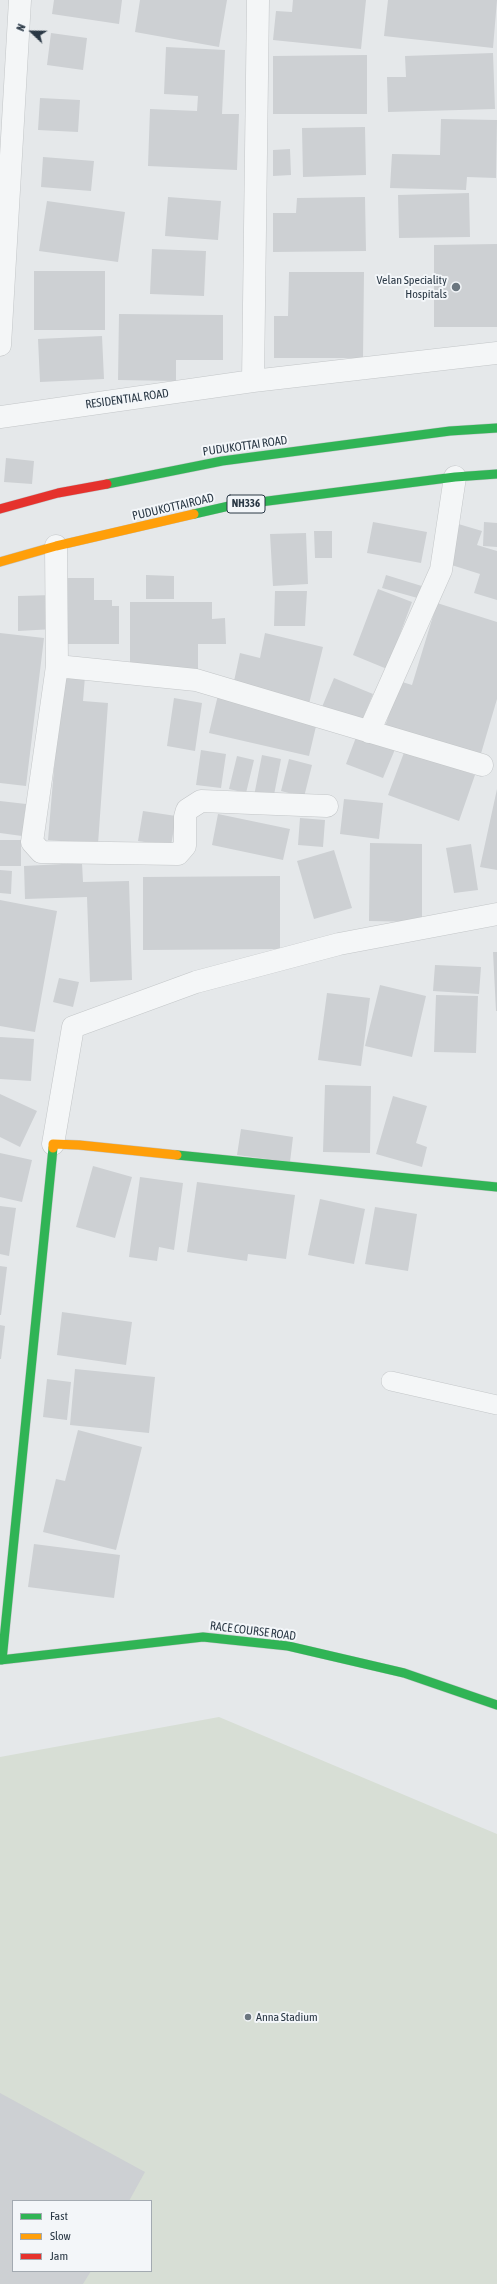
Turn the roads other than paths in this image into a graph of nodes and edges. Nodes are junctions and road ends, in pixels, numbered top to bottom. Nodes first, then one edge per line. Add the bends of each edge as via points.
1 (20, 0) edge
2 (258, 0) edge
3 (4, 213) edge
4 (0, 345) edge
5 (497, 353) edge
6 (253, 381) junction
7 (0, 418) edge
8 (497, 428) edge
9 (497, 474) edge
10 (454, 477) junction
11 (0, 509) edge
12 (56, 546) junction
13 (0, 562) edge
14 (57, 666) junction
15 (369, 732) junction
16 (482, 765) dead end
17 (327, 806) dead end
18 (497, 914) edge
19 (53, 1144) junction
20 (497, 1187) edge
21 (392, 1381) dead end
22 (497, 1405) edge
23 (1, 1660) edge
24 (497, 1705) edge

1 - 3 street
2 - 6 street
3 - 4 street
5 - 6 street, RESIDENTIAL ROAD
6 - 7 street, RESIDENTIAL ROAD
8 - 11 main road, PUDUKOTTAI ROAD via 450,431 222,461 58,493
9 - 10 main road, PUDUKOTTAIROAD / NH336
10 - 12 main road, PUDUKOTTAIROAD / NH336 via 230,506
10 - 15 street via 441,570
12 - 13 main road, PUDUKOTTAIROAD / NH336
12 - 14 street
14 - 15 street via 196,680
14 - 17 street via 32,842 41,852 178,854 185,846 187,810 201,801
15 - 16 street
18 - 19 street via 339,944 196,982 73,1027
19 - 20 main road
19 - 23 main road
21 - 22 lane
23 - 24 main road, RACE COURSE ROAD via 203,1637 288,1646 404,1673

